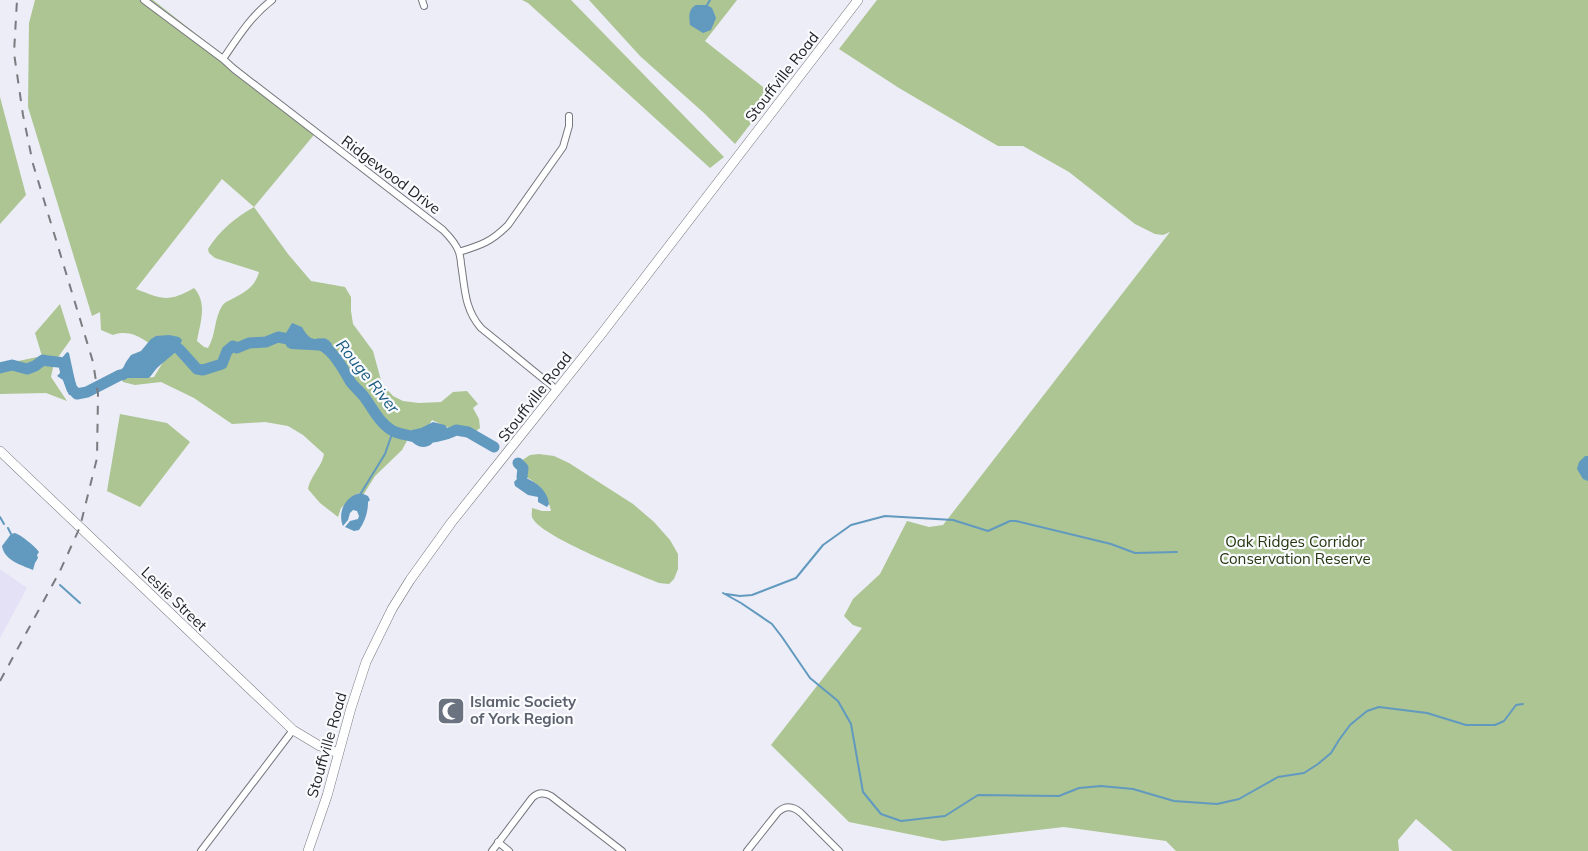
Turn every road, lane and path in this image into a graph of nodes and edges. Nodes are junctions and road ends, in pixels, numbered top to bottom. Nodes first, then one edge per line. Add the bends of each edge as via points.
1 (144, 0) edge
2 (272, 0) edge
3 (858, 0) edge
4 (223, 59) junction
5 (569, 116) dead end
6 (459, 252) junction
7 (558, 390) junction
8 (0, 451) edge
9 (293, 730) junction
10 (338, 753) junction
11 (498, 842) junction
12 (201, 851) edge
13 (308, 851) edge
14 (492, 851) edge
15 (509, 851) edge
16 (622, 851) edge
17 (747, 851) edge
18 (839, 851) edge

1 - 4 street, Ridgewood Drive
2 - 4 street via 250,20
3 - 7 main road, Stouffville Road
4 - 6 street, Ridgewood Drive via 443,230
5 - 6 street via 563,147 508,225 482,245
6 - 7 street, Ridgewood Drive via 466,298 475,322
7 - 10 main road, Stouffville Road via 430,550 392,608 366,662
8 - 9 main road, Leslie Street
9 - 10 main road, Leslie Street
9 - 12 street
10 - 13 main road, Stouffville Road
11 - 14 street
11 - 15 street
11 - 16 street via 532,798 544,793
17 - 18 street via 779,811 790,807 801,813

